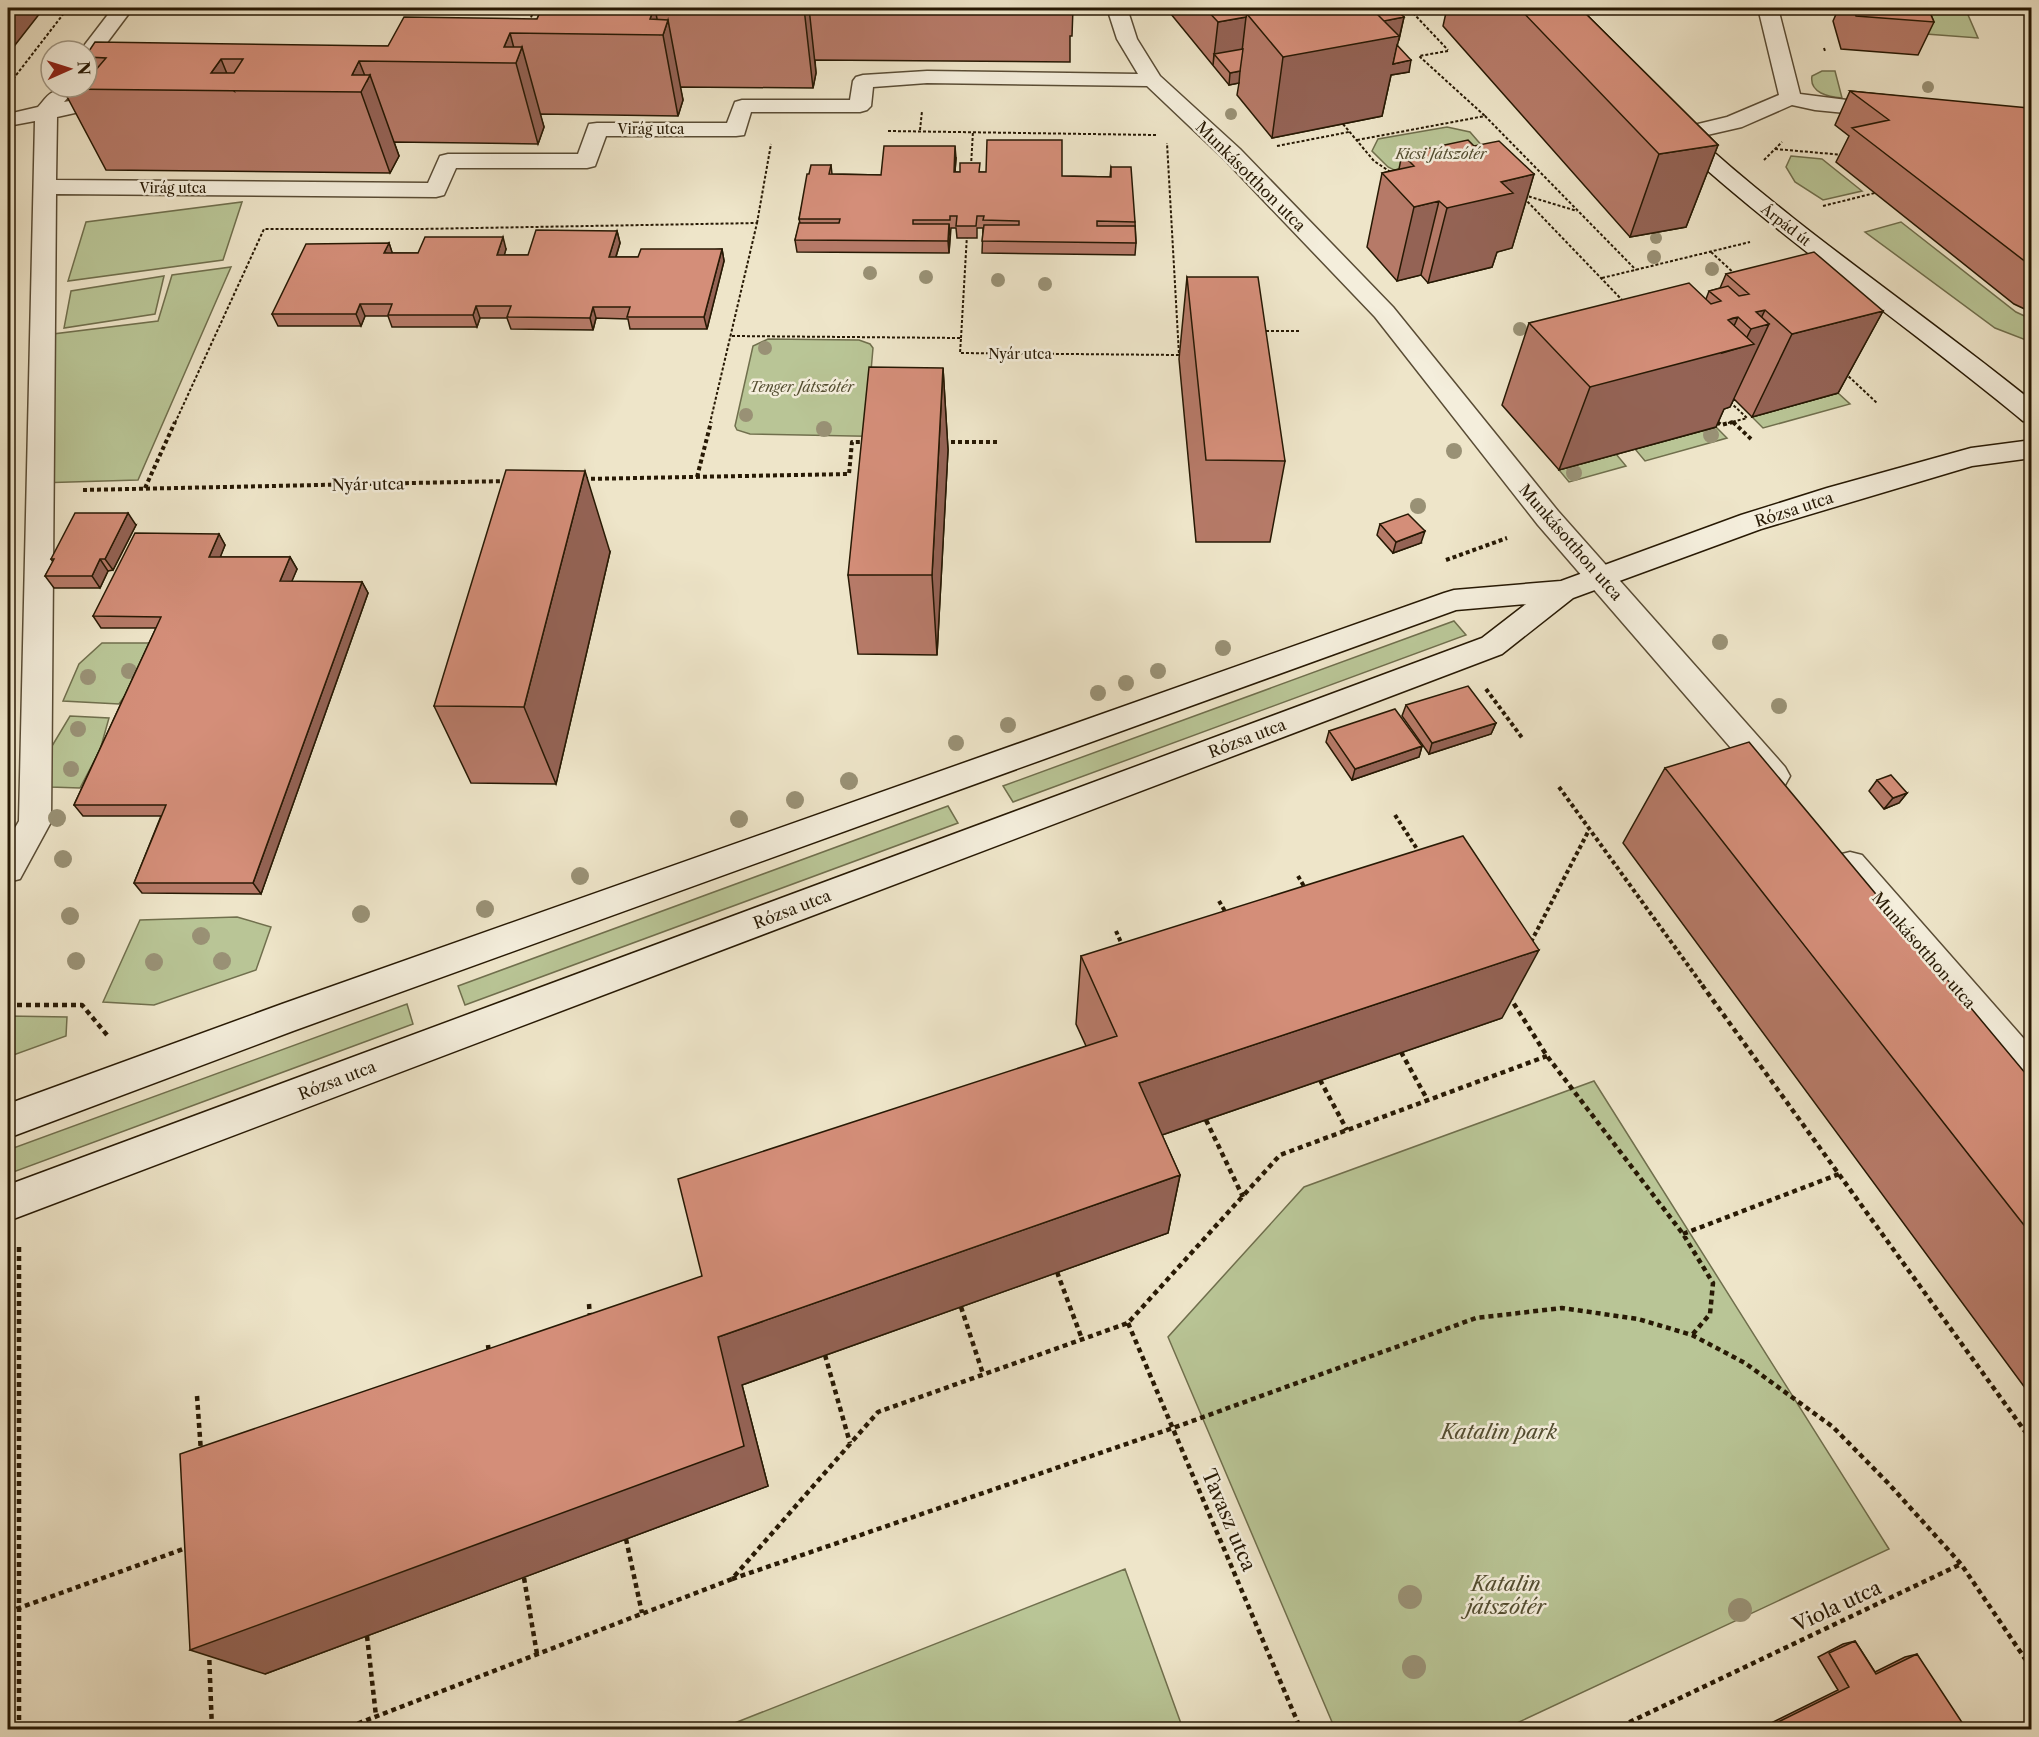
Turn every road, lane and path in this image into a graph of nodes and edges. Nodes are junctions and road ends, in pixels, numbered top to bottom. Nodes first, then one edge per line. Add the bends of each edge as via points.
1 (68, 8) edge
2 (123, 8) edge
3 (535, 8) edge
4 (1117, 8) edge
5 (1768, 8) edge
6 (1413, 13) dead end
7 (528, 23) edge
8 (99, 40) edge
9 (123, 80) edge
10 (1152, 80) junction
11 (8, 86) edge
12 (110, 98) junction
13 (133, 98) edge
14 (1790, 98) junction
15 (56, 99) edge
16 (46, 112) junction
17 (1906, 113) edge
18 (1485, 116) junction
19 (8, 120) edge
20 (1343, 124) edge
21 (886, 131) dead end
22 (973, 131) junction
23 (1349, 131) junction
24 (773, 134) dead end
25 (1357, 140) junction
26 (1775, 149) dead end
27 (1232, 154) junction
28 (1837, 155) junction
29 (1848, 156) dead end
30 (1844, 161) dead end
31 (971, 175) edge
32 (1397, 175) edge
33 (44, 187) junction
34 (1875, 193) dead end
35 (1823, 206) dead end
36 (1578, 211) junction
37 (757, 223) junction
38 (967, 228) edge
39 (1750, 242) dead end
40 (1711, 252) junction
41 (1636, 270) junction
42 (1737, 276) edge
43 (1602, 278) junction
44 (1627, 305) edge
45 (1254, 331) edge
46 (1299, 331) dead end
47 (1176, 332) junction
48 (1187, 332) edge
49 (732, 336) junction
50 (961, 338) junction
51 (1842, 371) edge
52 (1722, 394) edge
53 (1877, 403) dead end
54 (2031, 415) edge
55 (1713, 417) edge
56 (1733, 422) junction
57 (1751, 439) dead end
58 (875, 442) edge
59 (943, 442) edge
60 (1000, 442) dead end
61 (2031, 449) edge
62 (697, 477) junction
63 (577, 480) edge
64 (517, 481) edge
65 (145, 488) junction
66 (40, 490) junction
67 (1507, 538) dead end
68 (1436, 564) dead end
69 (1602, 577) junction
70 (1563, 591) junction
71 (1485, 687) dead end
72 (1523, 739) dead end
73 (1559, 787) dead end
74 (1794, 800) edge
75 (1395, 815) dead end
76 (1589, 830) junction
77 (1832, 844) edge
78 (1424, 861) edge
79 (8, 869) edge
80 (1298, 876) dead end
81 (1309, 894) edge
82 (1219, 901) dead end
83 (1230, 918) edge
84 (1116, 931) dead end
85 (1526, 950) edge
86 (1125, 951) edge
87 (1505, 990) edge
88 (8, 1005) edge
89 (107, 1035) dead end
90 (1401, 1052) edge
91 (1547, 1056) junction
92 (2031, 1075) edge
93 (1320, 1080) edge
94 (1427, 1100) junction
95 (1206, 1120) edge
96 (8, 1121) edge
97 (1347, 1130) junction
98 (1839, 1174) junction
99 (1243, 1197) junction
100 (8, 1203) edge
101 (1683, 1234) junction
102 (18, 1237) dead end
103 (1056, 1272) edge
104 (589, 1304) dead end
105 (961, 1307) edge
106 (1128, 1323) junction
107 (590, 1327) edge
108 (1692, 1335) junction
109 (1082, 1339) junction
110 (488, 1345) dead end
111 (489, 1356) edge
112 (825, 1356) edge
113 (983, 1374) junction
114 (197, 1396) dead end
115 (1173, 1428) junction
116 (2031, 1441) edge
117 (850, 1444) junction
118 (201, 1462) edge
119 (626, 1539) edge
120 (193, 1546) edge
121 (1961, 1564) junction
122 (524, 1578) edge
123 (732, 1579) junction
124 (20, 1607) junction
125 (8, 1612) edge
126 (642, 1613) junction
127 (367, 1636) edge
128 (208, 1647) edge
129 (537, 1654) junction
130 (2031, 1669) edge
131 (376, 1716) junction
132 (19, 1730) edge
133 (212, 1730) edge
134 (341, 1730) edge
135 (1301, 1730) edge
136 (1612, 1730) edge

1 - 11 path
2 - 8 street
3 - 7 path
4 - 10 street, Munkásotthon utca via 1127,39
5 - 14 street
6 - 18 path via 1448,51 1419,56
9 - 12 street
10 - 27 street, Munkásotthon utca
10 - 33 street, Virág utca via 927,77 863,81 860,106 742,106 736,130 597,129 587,161 448,161 436,190
12 - 13 street
12 - 16 street
14 - 17 street
14 - 54 street, Árpád út via 1734,122 1674,128 1778,219
15 - 16 street
16 - 19 street
16 - 33 street
18 - 25 path
18 - 36 path
20 - 23 path
21 - 22 path
22 - 31 path
22 - 47 path via 1166,135
23 - 25 path
23 - 27 path
24 - 37 path
25 - 32 path via 1384,170
26 - 28 path
27 - 69 street, Munkásotthon utca via 1384,312 1535,502
28 - 29 path
28 - 30 path
33 - 66 street
34 - 35 path
36 - 41 path
36 - 43 path via 1519,194
37 - 49 path
37 - 65 path via 264,229
38 - 50 path
39 - 40 path
40 - 41 path
40 - 42 path
41 - 43 path
43 - 44 path
45 - 46 path
47 - 48 path
47 - 50 path, Nyár utca via 1179,355 960,353
49 - 50 path
49 - 62 path
51 - 53 path
52 - 56 path via 1747,418
55 - 56 path via 1721,425
56 - 57 path
58 - 62 path via 852,442 849,474
59 - 60 path
61 - 69 street, Rózsa utca via 1971,457 1837,495
62 - 63 path
64 - 65 path, Nyár utca
65 - 66 path, Nyár utca
66 - 79 street via 35,822
67 - 68 path
69 - 70 street, Rózsa utca
69 - 74 street, Munkásotthon utca
70 - 96 street, Rózsa utca via 1454,600
70 - 100 street, Rózsa utca via 1492,646
71 - 72 path
73 - 76 path
75 - 78 path
76 - 85 path
76 - 98 path
77 - 92 street, Munkásotthon utca
80 - 81 path
82 - 83 path
84 - 86 path
87 - 91 path
88 - 89 path via 82,1005
90 - 94 path
91 - 94 path
91 - 101 path
93 - 97 path
94 - 97 path
95 - 99 path
97 - 99 path via 1280,1155
98 - 101 path
98 - 116 path
99 - 106 path
101 - 108 path via 1713,1283 1710,1314
102 - 124 path
103 - 109 path
104 - 107 path
105 - 113 path
106 - 109 path
106 - 115 path, Tavasz utca
108 - 115 path via 1638,1319 1563,1308 1476,1318
108 - 121 path via 1745,1363 1833,1427
109 - 113 path
110 - 111 path
112 - 117 path
113 - 117 path via 878,1412
114 - 118 path
115 - 123 path
115 - 135 path, Tavasz utca
117 - 123 path
119 - 126 path
120 - 124 path
121 - 130 path
121 - 136 path, Viola utca
122 - 129 path
123 - 126 path
124 - 125 path
124 - 132 path
126 - 129 path
127 - 131 path
128 - 133 path
129 - 131 path
131 - 134 path

